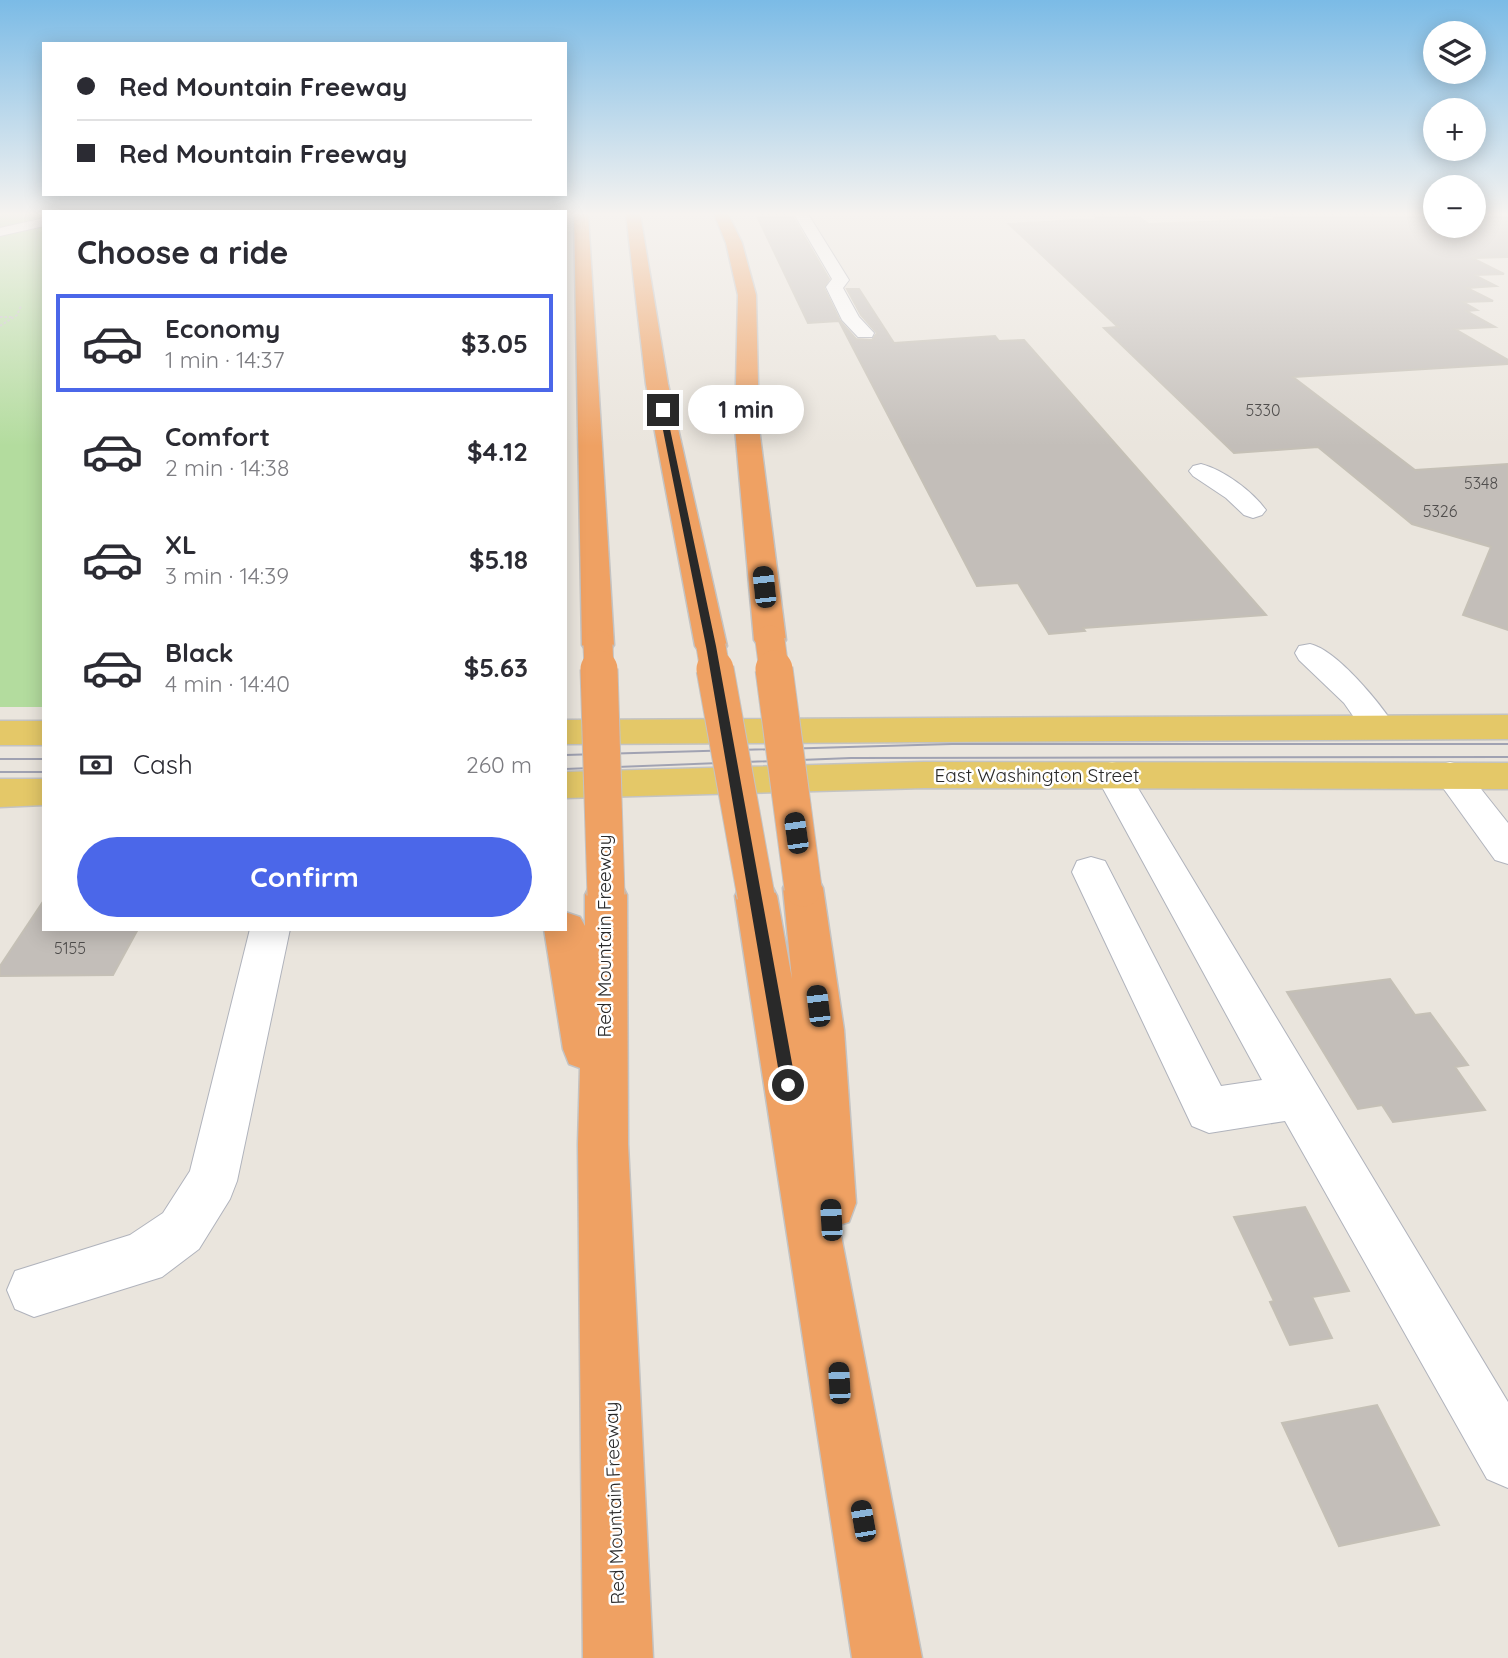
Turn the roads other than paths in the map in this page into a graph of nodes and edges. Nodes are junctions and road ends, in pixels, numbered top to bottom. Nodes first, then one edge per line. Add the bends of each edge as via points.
1 (584, 291) edge
2 (644, 291) edge
3 (748, 291) edge
4 (836, 291) edge
5 (865, 333) dead end
6 (1201, 471) dead end
7 (1253, 510) dead end
8 (1310, 653) dead end
9 (1508, 727) edge
10 (1379, 728) junction
11 (567, 732) edge
12 (0, 733) edge
13 (42, 733) edge
14 (1112, 774) junction
15 (1450, 774) junction
16 (1508, 776) edge
17 (567, 785) edge
18 (42, 792) edge
19 (0, 793) edge
20 (1508, 850) edge
21 (1091, 872) dead end
22 (779, 892) junction
23 (270, 931) edge
24 (565, 931) edge
25 (1297, 1097) junction
26 (603, 1144) junction
27 (34, 1290) dead end
28 (1508, 1458) edge
29 (618, 1658) edge
30 (887, 1658) edge

1 - 26 highway, Red Mountain Freeway, bridge via 606,895
2 - 22 highway, bridge via 657,384 711,646
3 - 22 highway, bridge via 747,427 770,640
4 - 5 street via 851,320
6 - 7 street
8 - 10 street via 1355,696
9 - 10 main road
10 - 11 main road
12 - 13 main road
14 - 15 main road, East Washington Street
14 - 17 main road, East Washington Street
14 - 25 street
15 - 16 main road, East Washington Street
15 - 20 street
18 - 19 main road
21 - 25 street via 1209,1110
22 - 30 highway via 839,1383
23 - 27 street via 212,1181 181,1231 143,1258
24 - 26 highway
25 - 28 street
26 - 29 highway, Red Mountain Freeway

